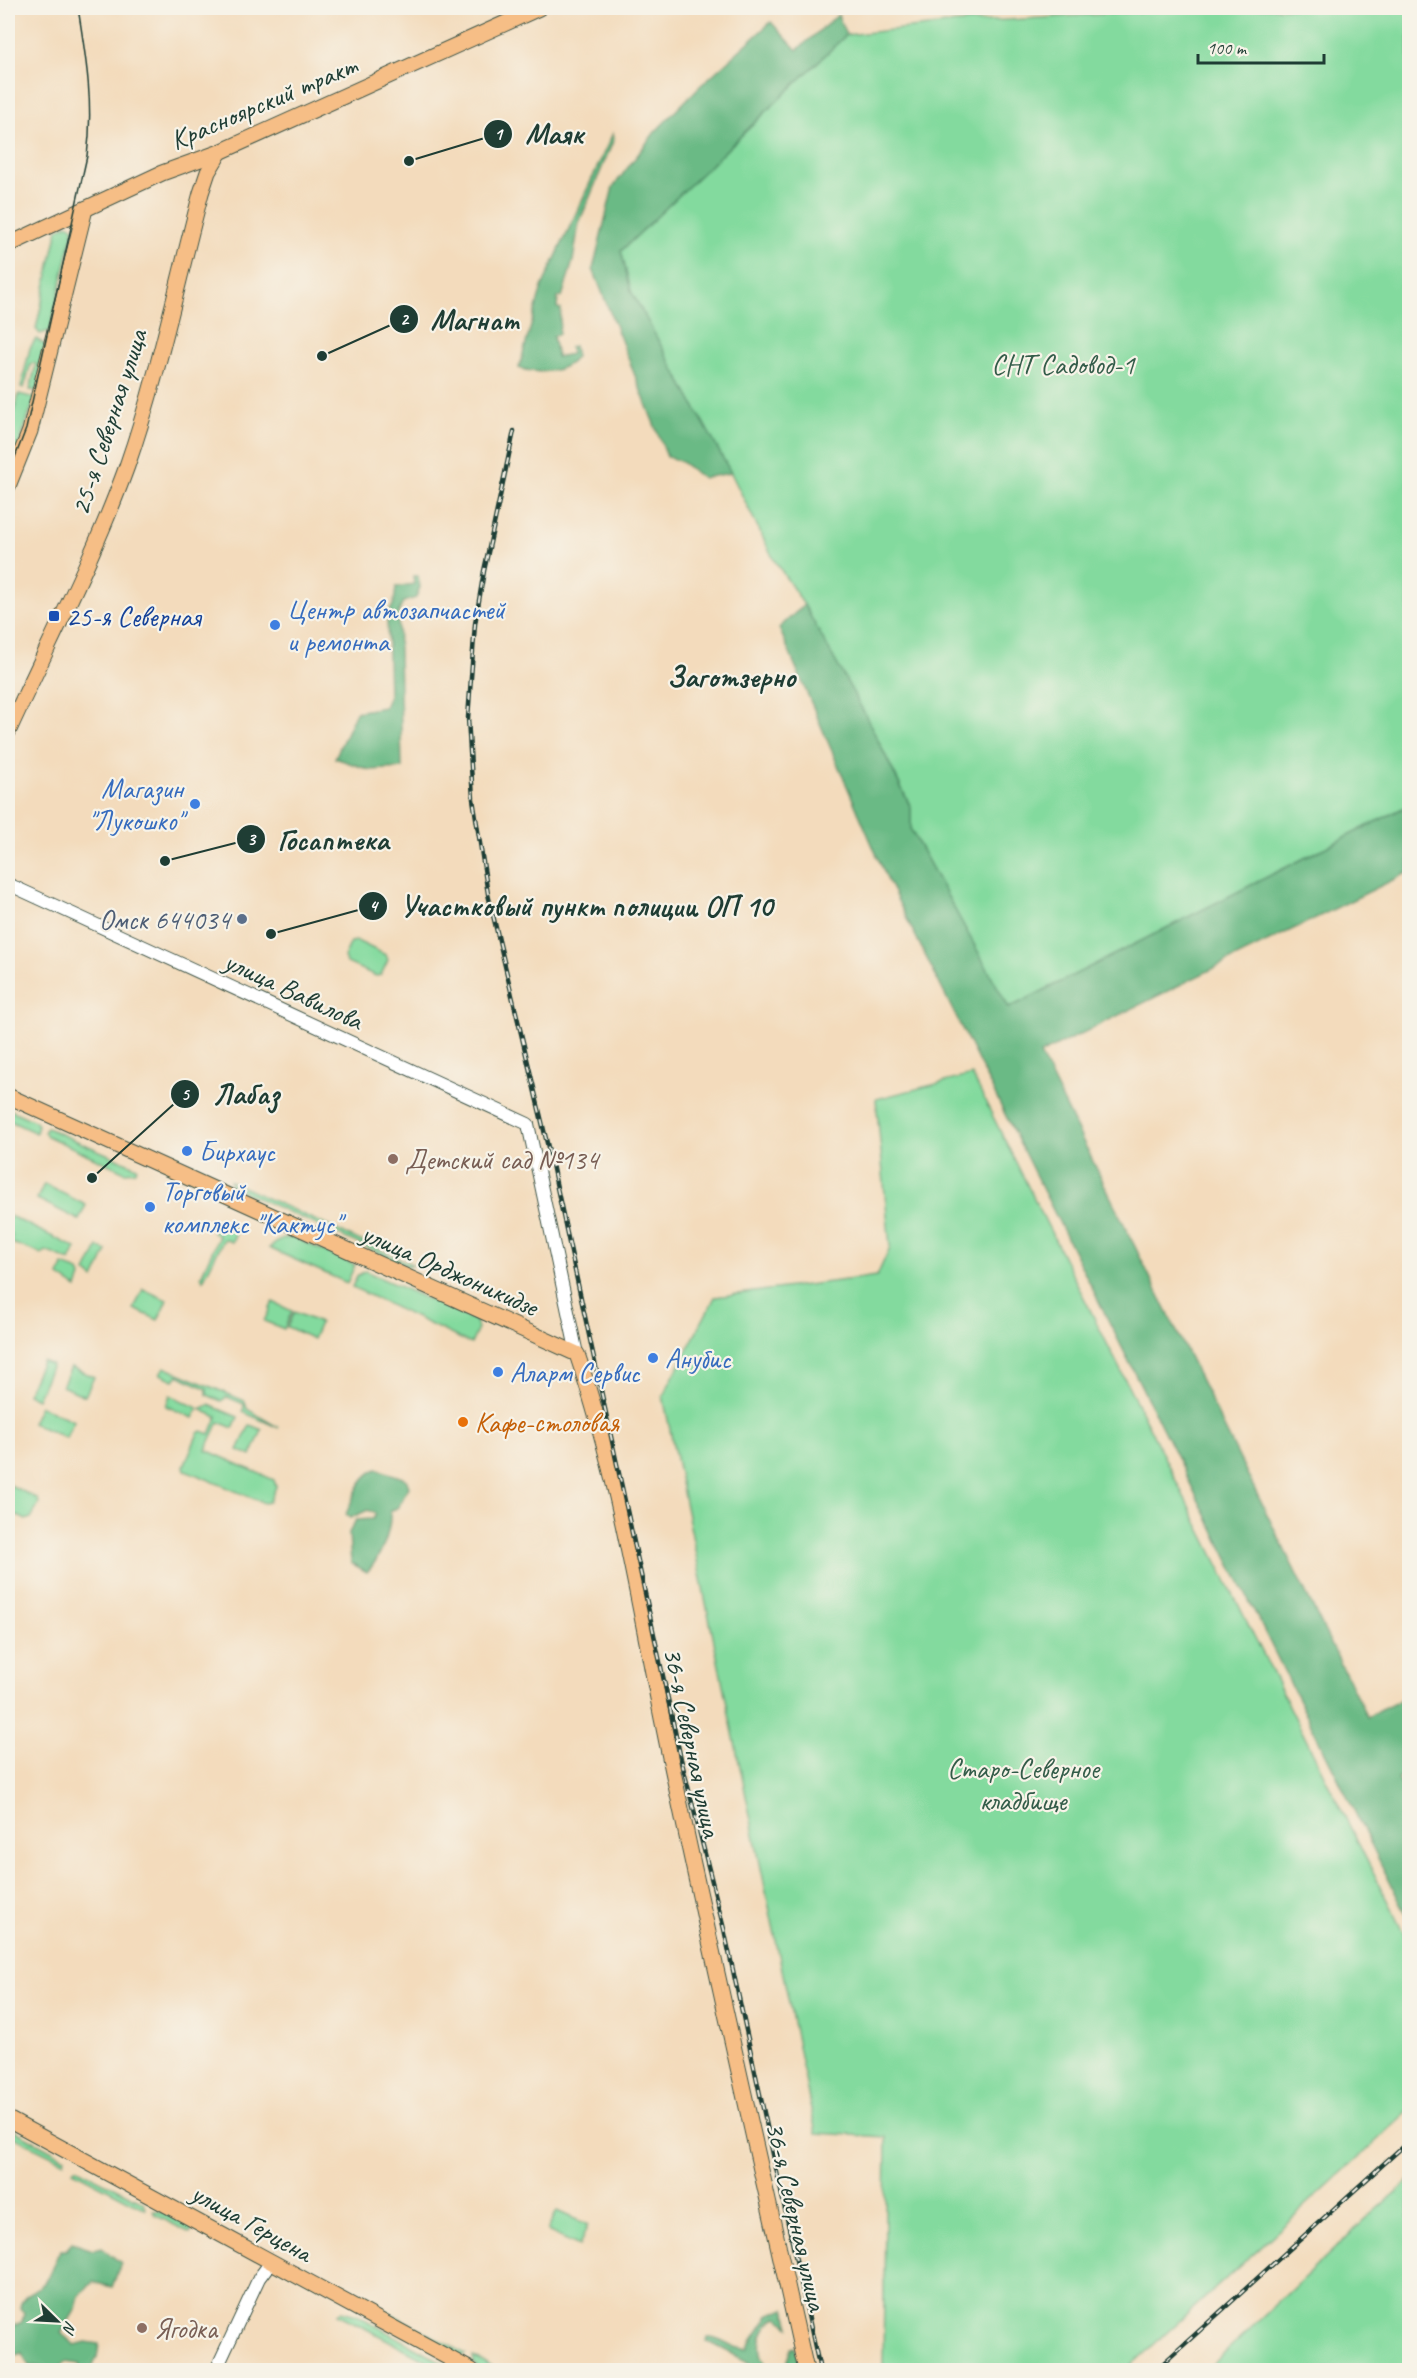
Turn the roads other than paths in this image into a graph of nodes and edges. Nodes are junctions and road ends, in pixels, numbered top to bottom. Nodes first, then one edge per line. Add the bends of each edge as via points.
1 (540, 8) edge
2 (220, 152) junction
3 (85, 208) junction
4 (8, 245) edge
5 (8, 486) edge
6 (8, 732) edge
7 (8, 884) edge
8 (8, 1096) edge
9 (528, 1124) joint
10 (577, 1354) junction
11 (8, 2119) edge
12 (271, 2262) junction
13 (216, 2370) edge
14 (471, 2370) edge
15 (806, 2370) edge

1 - 2 main road, Красноярский тракт
2 - 3 main road, Красноярский тракт
2 - 6 main road, 25-я Северная улица via 201,193 128,463
3 - 4 main road, Красноярский тракт
3 - 5 main road via 30,431
7 - 9 street, улица Вавилова
8 - 10 main road, улица Орджоникидзе
9 - 10 street, 36-я Северная улица
10 - 15 main road, 36-я Северная улица via 592,1398 624,1533 670,1760
11 - 12 main road, улица Герцена
12 - 13 street via 259,2278
12 - 14 main road, улица Герцена

